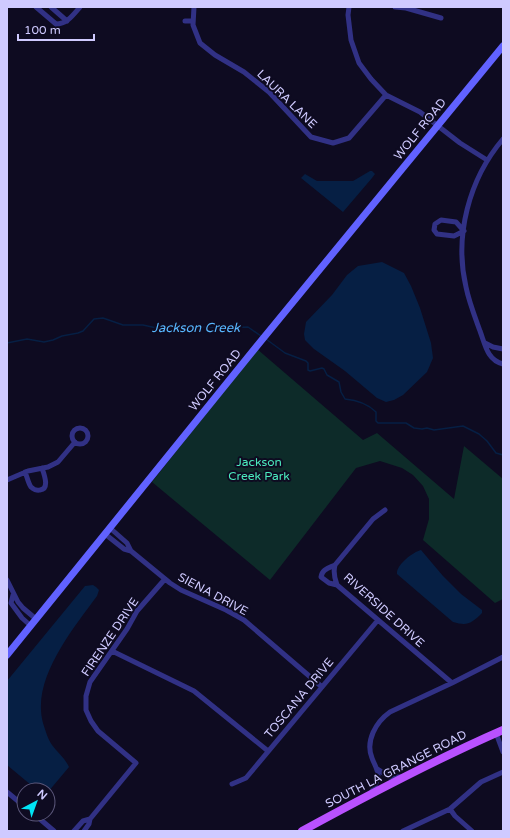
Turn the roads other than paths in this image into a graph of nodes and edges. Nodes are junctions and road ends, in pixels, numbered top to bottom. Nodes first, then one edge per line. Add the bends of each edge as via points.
1 (36, 7) edge
2 (50, 7) edge
3 (80, 7) edge
4 (194, 7) edge
5 (349, 7) edge
6 (396, 7) edge
7 (441, 18) dead end
8 (67, 21) junction
9 (185, 21) dead end
10 (193, 21) junction
11 (503, 46) edge
12 (386, 94) junction
13 (437, 126) junction
14 (503, 139) edge
15 (487, 160) junction
16 (464, 231) junction
17 (485, 343) junction
18 (503, 348) edge
19 (503, 364) edge
20 (74, 442) dead end
21 (42, 468) junction
22 (25, 472) junction
23 (7, 480) edge
24 (385, 510) dead end
25 (108, 530) junction
26 (335, 565) junction
27 (165, 579) junction
28 (7, 580) edge
29 (337, 585) junction
30 (13, 595) junction
31 (36, 619) junction
32 (378, 620) junction
33 (30, 626) junction
34 (112, 651) junction
35 (7, 655) edge
36 (503, 657) edge
37 (452, 683) junction
38 (322, 687) junction
39 (500, 732) edge
40 (268, 751) junction
41 (503, 752) edge
42 (377, 769) junction
43 (503, 772) edge
44 (402, 777) junction
45 (232, 784) dead end
46 (7, 792) edge
47 (371, 793) junction
48 (16, 799) edge
49 (450, 809) junction
50 (90, 819) junction
51 (43, 822) edge
52 (54, 831) edge
53 (74, 831) edge
54 (84, 831) edge
55 (302, 831) edge
56 (403, 831) edge
57 (472, 831) edge

1 - 8 street via 56,24
2 - 8 street
3 - 8 street
4 - 10 street, LAURA LANE
5 - 12 street via 351,40 359,63
6 - 7 street
9 - 10 street
10 - 12 street, LAURA LANE via 200,43 269,92 311,137 333,143 349,138
11 - 13 main road, WOLF ROAD
12 - 13 street via 420,112
13 - 15 street
13 - 25 main road, WOLF ROAD
14 - 15 street
15 - 16 street via 468,204
16 - 16 street via 456,222 441,220 436,222 434,227 439,235 454,236
16 - 17 street via 463,260 466,288
17 - 18 street
17 - 19 street via 492,358
20 - 21 street via 58,462
21 - 22 street
21 - 22 street via 46,482 43,490 39,491 31,486
22 - 23 street
24 - 26 street, RIVERSIDE DRIVE via 373,519
25 - 27 street, SIENA DRIVE via 127,543 131,551
25 - 31 main road, WOLF ROAD
26 - 29 street, RIVERSIDE DRIVE via 334,578
26 - 29 street via 325,569 322,577
27 - 34 street, FIRENZE DRIVE via 137,611
27 - 38 street, SIENA DRIVE via 181,590 244,620
28 - 30 street
29 - 32 street, RIVERSIDE DRIVE
30 - 31 street
30 - 33 street via 13,607
31 - 33 main road, WOLF ROAD
32 - 37 street, RIVERSIDE DRIVE
32 - 38 street, TOSCANA DRIVE
33 - 35 main road, WOLF ROAD
34 - 40 street via 194,691
34 - 50 street, FIRENZE DRIVE via 90,682 86,710 98,731 136,763
36 - 37 street
37 - 42 street via 383,717 376,726 370,745 371,756
38 - 40 street, TOSCANA DRIVE
39 - 41 street
39 - 44 main road, SOUTH LA GRANGE ROAD
40 - 45 street, TOSCANA DRIVE via 246,778
42 - 44 street via 390,776
42 - 47 street via 376,782
43 - 49 street via 481,782
44 - 47 main road, SOUTH LA GRANGE ROAD
46 - 48 street
47 - 55 main road, SOUTH LA GRANGE ROAD
49 - 56 street
49 - 57 street
50 - 53 street, FIRENZE DRIVE via 83,821
50 - 54 street, FIRENZE DRIVE
51 - 52 street

